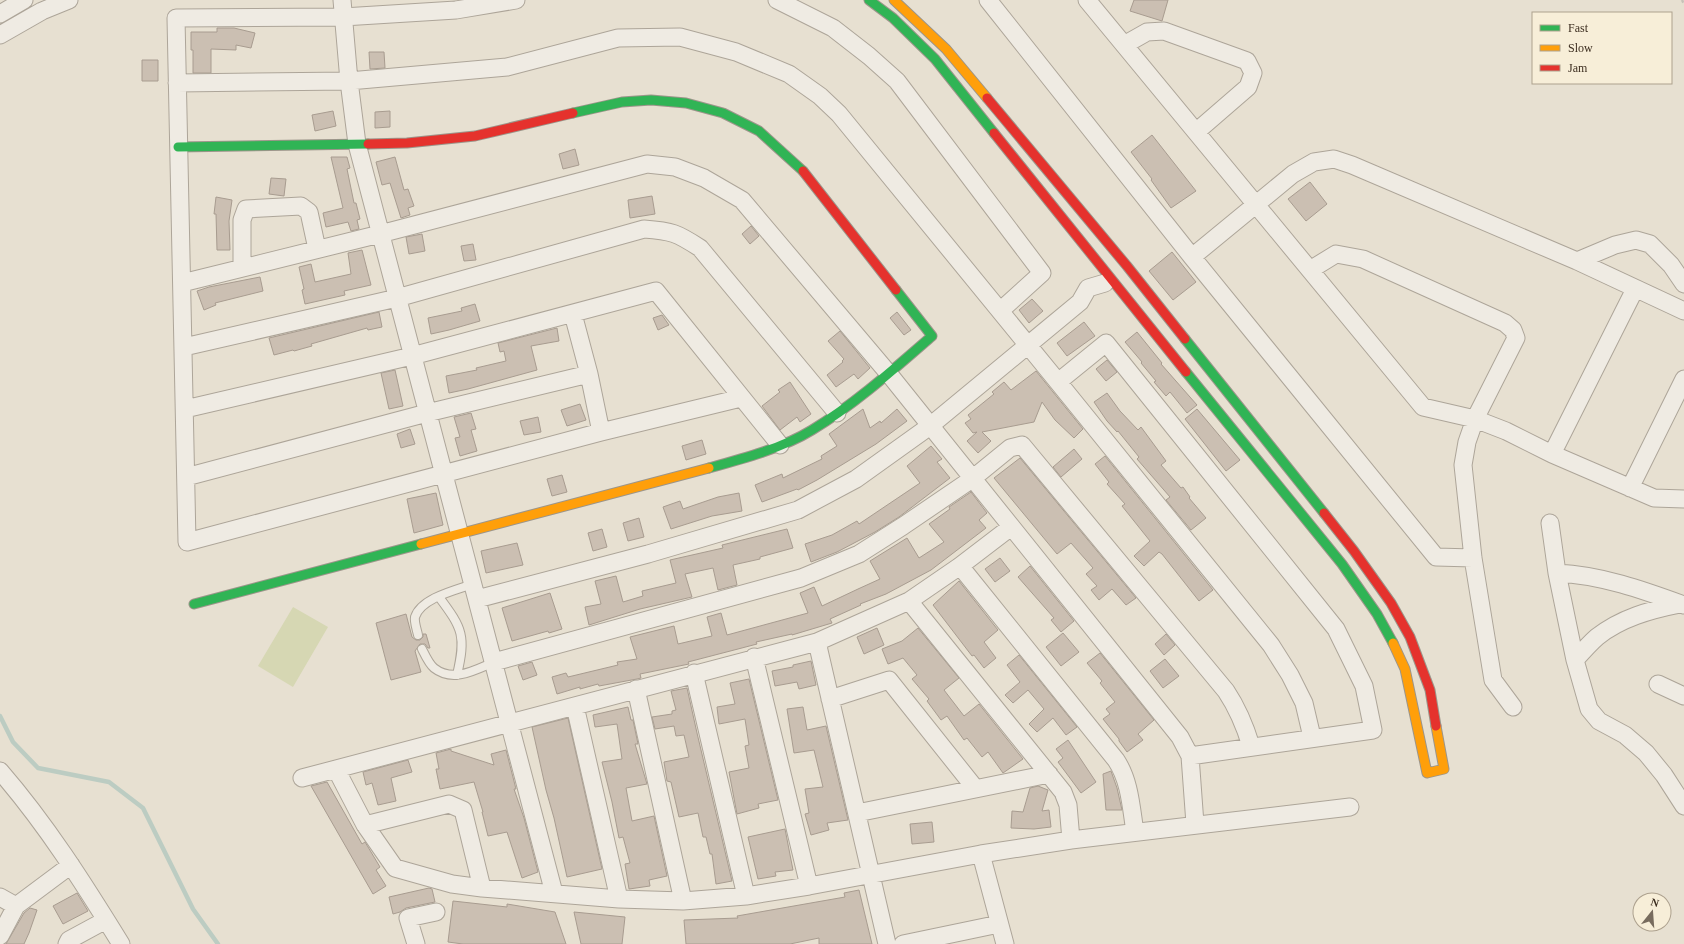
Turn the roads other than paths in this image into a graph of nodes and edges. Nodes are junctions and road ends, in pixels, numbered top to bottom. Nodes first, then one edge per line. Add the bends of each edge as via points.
1 (24, 0) edge
2 (69, 0) edge
3 (516, 0) edge
4 (777, 0) edge
5 (869, 0) edge
6 (894, 0) edge
7 (988, 0) edge
8 (1087, 0) edge
9 (343, 8) edge
10 (0, 14) edge
11 (0, 35) edge
12 (1124, 45) junction
13 (349, 81) junction
14 (177, 83) junction
15 (1196, 132) junction
16 (357, 144) junction
17 (178, 147) junction
18 (1255, 204) junction
19 (380, 234) junction
20 (317, 249) junction
21 (1192, 257) junction
22 (1577, 261) junction
23 (1127, 266) junction
24 (242, 268) junction
25 (1310, 270) junction
26 (1108, 281) junction
27 (182, 282) junction
28 (1684, 284) edge
29 (1635, 289) junction
30 (397, 298) junction
31 (1000, 311) junction
32 (1684, 311) edge
33 (573, 314) junction
34 (1027, 346) junction
35 (184, 348) junction
36 (412, 356) junction
37 (589, 374) junction
38 (889, 374) junction
39 (1684, 379) edge
40 (1058, 382) junction
41 (741, 398) junction
42 (185, 409) junction
43 (427, 413) junction
44 (837, 413) junction
45 (1475, 419) junction
46 (930, 426) junction
47 (601, 432) junction
48 (780, 445) junction
49 (1552, 454) junction
50 (444, 475) junction
51 (186, 477) junction
52 (972, 478) junction
53 (1630, 488) junction
54 (1684, 499) edge
55 (1550, 523) dead end
56 (1011, 527) junction
57 (460, 535) junction
58 (1473, 558) junction
59 (960, 566) junction
60 (1557, 573) junction
61 (475, 592) junction
62 (439, 597) junction
63 (909, 601) junction
64 (194, 604) dead end
65 (1683, 604) edge
66 (418, 636) dead end
67 (817, 642) junction
68 (422, 649) dead end
69 (754, 657) junction
70 (1575, 660) junction
71 (494, 662) junction
72 (694, 673) junction
73 (457, 675) junction
74 (1658, 684) dead end
75 (636, 689) junction
76 (1684, 696) edge
77 (830, 699) junction
78 (575, 706) junction
79 (1513, 707) dead end
80 (510, 723) junction
81 (1312, 737) junction
82 (1251, 746) junction
83 (1190, 756) junction
84 (336, 769) junction
85 (0, 771) edge
86 (1049, 774) junction
87 (302, 778) dead end
88 (975, 788) junction
89 (1684, 806) edge
90 (1350, 807) dead end
91 (857, 813) junction
92 (1195, 824) junction
93 (365, 825) junction
94 (1135, 832) junction
95 (1071, 840) junction
96 (981, 854) junction
97 (72, 865) junction
98 (871, 874) junction
99 (809, 886) junction
100 (482, 888) junction
101 (554, 893) junction
102 (746, 896) junction
103 (0, 897) edge
104 (619, 899) junction
105 (684, 901) junction
106 (16, 906) junction
107 (436, 912) dead end
108 (106, 920) junction
109 (999, 924) junction
110 (0, 936) edge
111 (66, 944) edge
112 (121, 944) edge
113 (416, 944) edge
114 (887, 944) edge
115 (903, 944) edge
116 (1005, 944) edge

1 - 10 street
2 - 11 street via 42,11
3 - 9 street via 456,10
4 - 31 street via 833,28 897,81 1042,272
5 - 26 street via 893,18 935,60
6 - 23 street via 946,49
7 - 21 street
8 - 12 street
9 - 13 street
9 - 14 street via 176,18
12 - 15 street
12 - 15 street via 1147,32 1164,30 1247,61 1253,73 1248,87
13 - 14 street
13 - 16 street
13 - 31 street via 507,67 618,38 680,37 736,52 789,74 820,96 839,114
14 - 17 street
15 - 18 street
16 - 17 street
16 - 19 street
16 - 38 street via 407,143 475,136 622,102 651,100 686,103 723,113 759,131 802,170 932,336
17 - 27 street
18 - 21 street
18 - 22 street via 1293,174 1314,162 1334,159
18 - 25 street
19 - 20 street
19 - 30 street
19 - 38 street via 647,164 674,167 704,178 742,200
20 - 24 street
20 - 24 street via 309,212 301,206 246,209 242,220
21 - 58 street via 1436,557
22 - 28 street via 1636,240 1650,244 1671,265
22 - 29 street
23 - 26 street
23 - 26 street via 1354,552 1391,603 1410,637 1430,690 1444,769 1427,773 1405,669 1376,614 1342,564
24 - 27 street
25 - 45 street via 1424,407
25 - 45 street via 1336,254 1363,259 1505,323 1513,330 1516,338
26 - 34 street via 1088,288 1080,302
27 - 35 street
29 - 32 street
29 - 49 street
30 - 35 street
30 - 36 street
30 - 44 street via 644,228 666,230 679,234 700,248
31 - 34 street
33 - 36 street
33 - 37 street
33 - 41 street via 656,291
34 - 40 street
34 - 46 street
35 - 42 street
36 - 42 street
36 - 43 street
37 - 43 street
37 - 47 street
38 - 44 street
38 - 46 street
39 - 53 street
40 - 81 street via 1271,646 1304,703
40 - 81 street via 1106,343 1336,630 1364,686 1373,730
41 - 47 street
41 - 48 street
42 - 51 street
43 - 50 street
43 - 51 street
44 - 48 street via 811,431
45 - 49 street
45 - 58 street via 1463,464
46 - 52 street
46 - 61 street via 856,479 798,510 648,554
47 - 50 street
48 - 57 street via 746,458
49 - 53 street
50 - 51 street via 187,542
50 - 57 street
52 - 56 street
52 - 71 street via 859,554 801,578
52 - 82 street via 1010,448 1022,445 1226,691 1237,706
53 - 54 street via 1654,498
55 - 60 street
56 - 59 street
56 - 83 street via 1180,737
57 - 61 street
57 - 64 street
58 - 79 street via 1493,680
59 - 63 street
59 - 94 street via 1116,760 1127,782
60 - 65 street via 1601,578
60 - 70 street
61 - 62 lane
61 - 71 street
62 - 66 lane via 420,608 415,618
62 - 73 lane via 461,630 462,656
63 - 67 street
63 - 86 street
65 - 70 street via 1648,611 1616,624 1596,638
67 - 69 street
67 - 77 street
68 - 73 lane via 433,667 445,674
69 - 72 street
69 - 99 street
70 - 89 street via 1590,709 1599,721 1625,735 1646,753
71 - 73 lane
71 - 80 street
72 - 75 street
72 - 102 street
74 - 76 street
75 - 78 street
75 - 105 street
77 - 88 street via 890,680
77 - 91 street
78 - 80 street
78 - 104 street
80 - 84 street
80 - 101 street
81 - 82 street
82 - 83 street
83 - 92 street
84 - 87 street
84 - 93 street
85 - 97 street
86 - 88 street
86 - 95 street via 1063,792 1068,804
88 - 91 street
90 - 92 street
91 - 98 street
92 - 94 street
93 - 100 street via 395,868 452,884
93 - 100 street via 449,804 463,810
94 - 95 street
95 - 96 street
96 - 98 street
96 - 109 street
97 - 106 street
97 - 108 street
98 - 99 street
98 - 114 street
99 - 102 street
100 - 101 street
101 - 104 street
102 - 105 street
103 - 106 street
104 - 105 street
106 - 110 street
107 - 113 street via 408,918
108 - 111 street
108 - 112 street
109 - 115 street
109 - 116 street

